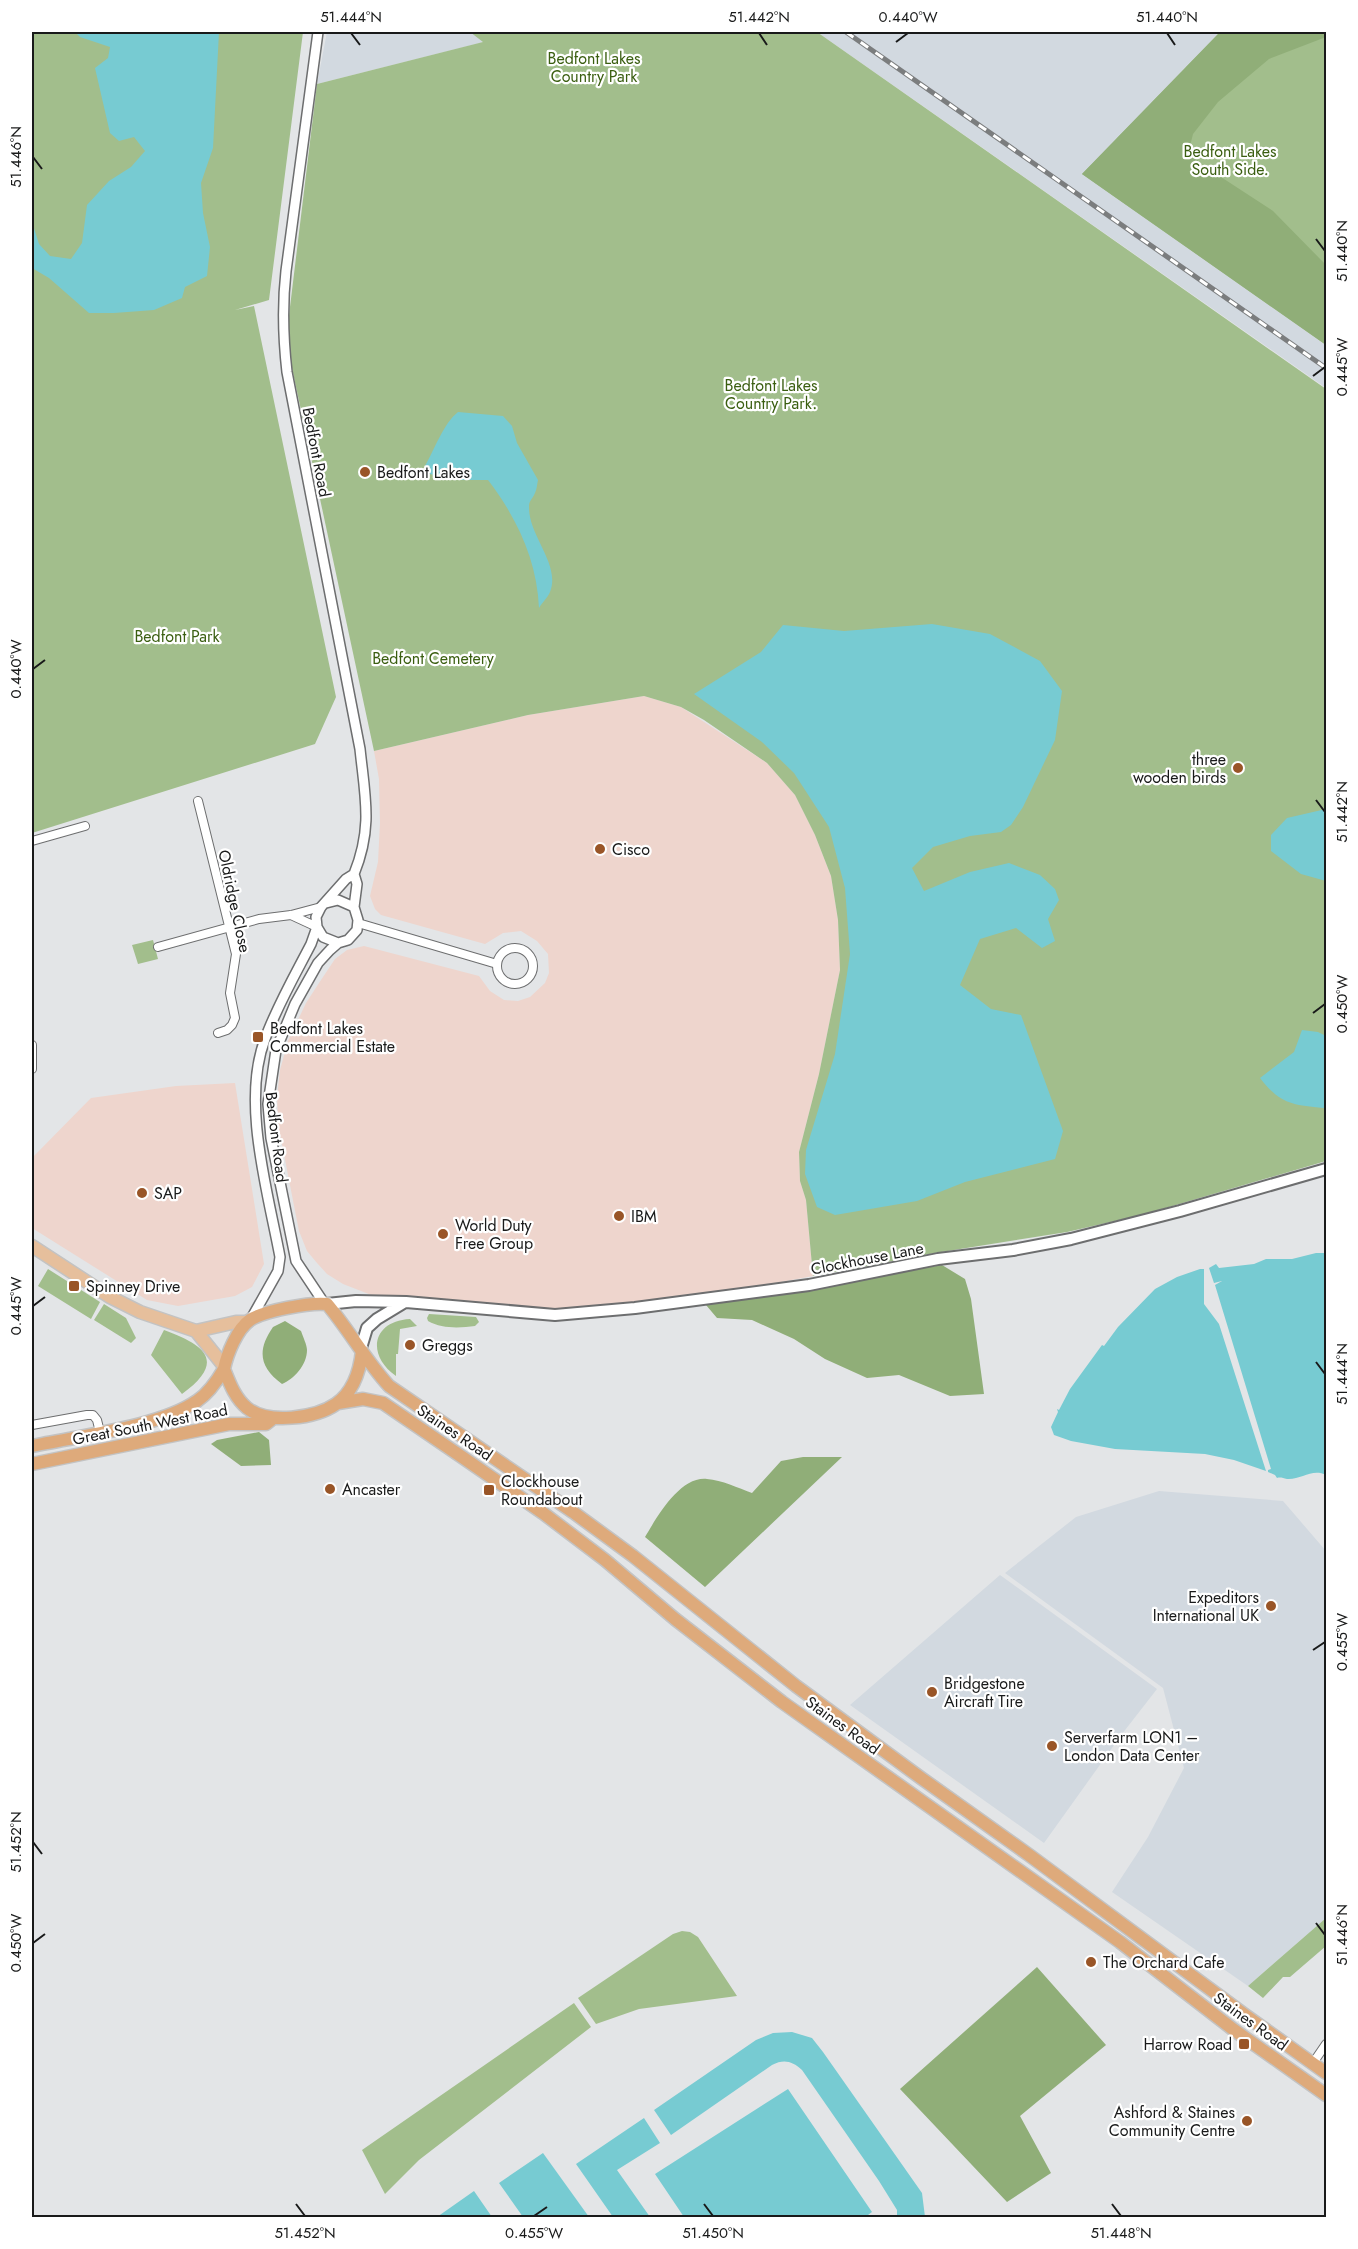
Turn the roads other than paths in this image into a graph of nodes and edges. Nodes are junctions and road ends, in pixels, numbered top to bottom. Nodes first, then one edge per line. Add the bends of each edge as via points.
1 (318, 32) edge
2 (198, 801) dead end
3 (85, 826) dead end
4 (32, 841) edge
5 (354, 874) junction
6 (323, 905) junction
7 (354, 908) junction
8 (291, 915) junction
9 (358, 923) junction
10 (317, 927) junction
11 (230, 928) junction
12 (338, 943) junction
13 (158, 947) dead end
14 (497, 964) junction
15 (218, 1033) dead end
16 (32, 1045) edge
17 (32, 1069) edge
18 (1326, 1169) edge
19 (32, 1246) edge
20 (406, 1302) junction
21 (326, 1304) junction
22 (249, 1321) junction
23 (196, 1331) junction
24 (362, 1349) junction
25 (224, 1368) junction
26 (337, 1403) junction
27 (274, 1418) junction
28 (32, 1425) edge
29 (100, 1432) junction
30 (32, 1446) edge
31 (32, 1464) edge
32 (1326, 2044) edge
33 (1313, 2063) junction
34 (1326, 2073) edge
35 (1326, 2095) edge

1 - 5 street, Bedfont Road via 286,271 283,334 360,748 366,833
2 - 11 street, Oldridge Close
3 - 4 street
5 - 6 street, Bedfont Road
5 - 7 street, Bedfont Road
6 - 7 street via 338,900
6 - 8 street
6 - 10 street, Bedfont Road via 316,917
7 - 9 street, Bedfont Road
8 - 10 street
8 - 11 street
9 - 12 street, Bedfont Road via 353,936
9 - 14 street
10 - 12 street via 323,937
10 - 22 street, Bedfont Road via 264,1041 255,1085 260,1145 280,1257 278,1271
11 - 13 street
11 - 15 street, Oldridge Close via 236,954 230,993 235,1018 227,1030
12 - 21 street, Bedfont Road via 318,963 295,1004 276,1050 268,1104 296,1262
14 - 14 street via 505,951 519,948 528,953 533,967 530,977 516,984 500,976
16 - 17 street
18 - 20 main road, Clockhouse Lane via 1071,1239 938,1259 809,1285 555,1315
19 - 23 main road via 110,1297
20 - 21 main road, Clockhouse Lane
20 - 24 main road via 371,1325
21 - 22 highway via 283,1310
21 - 24 highway
22 - 23 main road
22 - 25 highway via 235,1339
23 - 25 main road
24 - 26 highway via 354,1381
24 - 33 highway, Staines Road via 389,1386 590,1525 796,1686
25 - 27 highway via 235,1394 247,1408
25 - 29 highway, Great South West Road via 212,1388 179,1412
26 - 27 highway via 315,1413
26 - 35 highway, Staines Road via 363,1399 383,1403 543,1513 782,1702 1120,1942
27 - 31 highway, Great South West Road via 266,1424 229,1424
28 - 29 street via 87,1415 97,1420
29 - 30 highway, Great South West Road
32 - 33 street
33 - 34 highway, Staines Road

